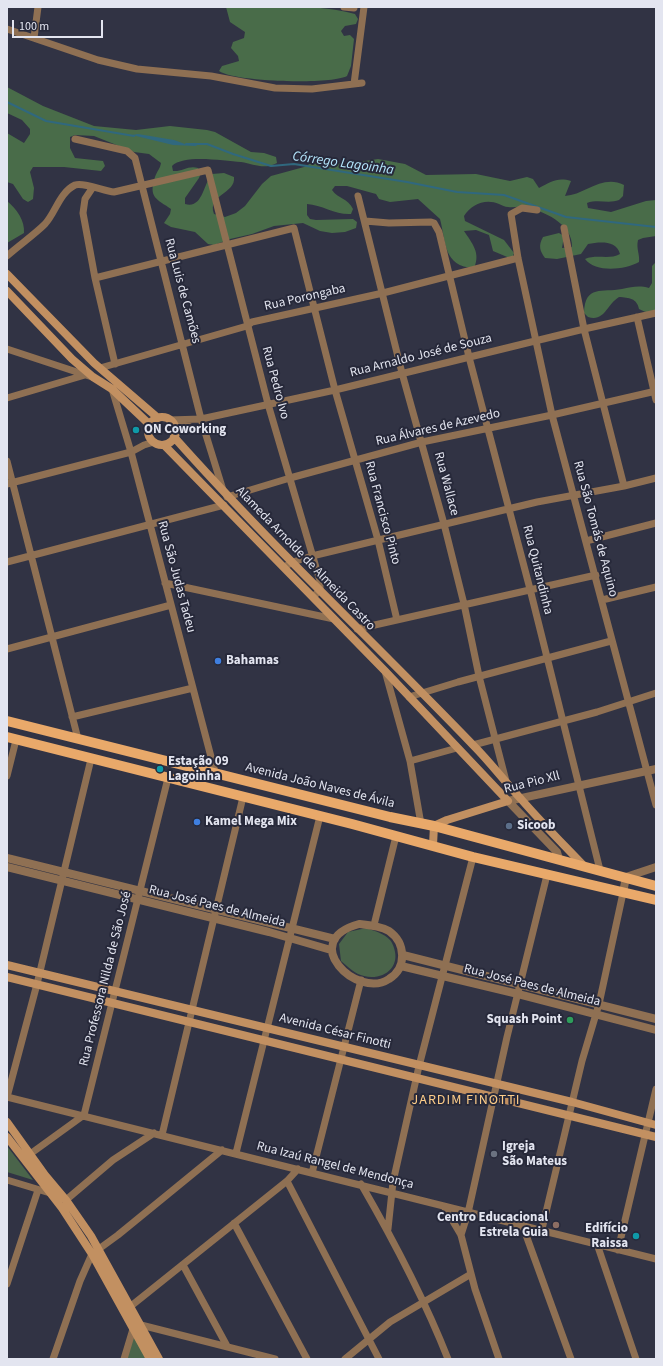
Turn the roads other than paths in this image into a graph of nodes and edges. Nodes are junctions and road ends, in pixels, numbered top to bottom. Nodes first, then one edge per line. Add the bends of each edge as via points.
1 (38, 7) edge
2 (344, 7) edge
3 (364, 7) edge
4 (354, 8) dead end
5 (7, 29) edge
6 (34, 38) junction
7 (74, 138) dead end
8 (141, 185) junction
9 (93, 188) junction
10 (358, 196) dead end
11 (537, 210) dead end
12 (365, 221) junction
13 (564, 228) dead end
14 (228, 245) junction
15 (7, 256) edge
16 (518, 258) junction
17 (162, 262) junction
18 (7, 274) edge
19 (450, 276) junction
20 (95, 278) junction
21 (7, 291) edge
22 (383, 292) junction
23 (314, 308) junction
24 (656, 313) edge
25 (637, 317) junction
26 (247, 326) junction
27 (584, 329) junction
28 (536, 341) junction
29 (184, 346) junction
30 (7, 349) edge
31 (469, 356) junction
32 (114, 364) junction
33 (100, 368) junction
34 (402, 373) junction
35 (89, 376) junction
36 (112, 389) junction
37 (335, 390) junction
38 (655, 391) edge
39 (7, 398) edge
40 (656, 400) edge
41 (603, 403) junction
42 (268, 404) junction
43 (552, 415) junction
44 (158, 418) junction
45 (201, 419) junction
46 (169, 420) junction
47 (190, 420) junction
48 (150, 425) junction
49 (489, 428) junction
50 (175, 429) junction
51 (174, 437) junction
52 (151, 439) junction
53 (422, 442) junction
54 (164, 445) junction
55 (132, 452) junction
56 (356, 460) junction
57 (7, 461) edge
58 (290, 478) junction
59 (656, 478) edge
60 (10, 483) edge
61 (624, 486) junction
62 (573, 494) junction
63 (225, 495) junction
64 (224, 506) junction
65 (509, 508) junction
66 (656, 523) edge
67 (444, 524) junction
68 (149, 525) junction
69 (378, 540) junction
70 (586, 541) junction
71 (32, 556) junction
72 (312, 556) junction
73 (7, 562) edge
74 (293, 562) junction
75 (284, 567) junction
76 (596, 575) junction
77 (165, 584) junction
78 (656, 588) edge
79 (530, 589) junction
80 (320, 590) junction
81 (313, 597) junction
82 (602, 600) junction
83 (464, 604) junction
84 (171, 605) junction
85 (334, 619) junction
86 (397, 620) junction
87 (357, 629) junction
88 (53, 637) junction
89 (611, 641) junction
90 (7, 649) edge
91 (547, 658) junction
92 (385, 671) junction
93 (479, 676) junction
94 (193, 688) junction
95 (422, 693) junction
96 (656, 693) edge
97 (409, 697) junction
98 (629, 702) junction
99 (72, 717) junction
100 (7, 721) edge
101 (563, 721) junction
102 (12, 739) edge
103 (78, 739) junction
104 (496, 740) junction
105 (473, 745) junction
106 (457, 748) junction
107 (91, 759) junction
108 (410, 761) junction
109 (656, 769) edge
110 (647, 771) junction
111 (215, 772) junction
112 (7, 776) edge
113 (168, 778) junction
114 (506, 781) junction
115 (579, 784) junction
116 (243, 797) junction
117 (520, 798) junction
118 (508, 801) junction
119 (656, 805) edge
120 (320, 816) junction
121 (421, 824) junction
122 (434, 826) junction
123 (396, 836) junction
124 (433, 844) junction
125 (473, 857) junction
126 (7, 858) edge
127 (559, 859) junction
128 (583, 865) junction
129 (7, 867) edge
130 (656, 867) edge
131 (600, 870) junction
132 (65, 872) junction
133 (547, 875) junction
134 (626, 877) junction
135 (62, 880) junction
136 (656, 886) edge
137 (140, 891) junction
138 (623, 893) junction
139 (138, 900) junction
140 (656, 900) edge
141 (216, 910) junction
142 (214, 919) junction
143 (374, 926) junction
144 (292, 929) junction
145 (290, 938) junction
146 (335, 939) junction
147 (331, 950) junction
148 (403, 955) junction
149 (7, 965) edge
150 (401, 966) junction
151 (445, 966) junction
152 (40, 972) junction
153 (443, 976) junction
154 (7, 977) edge
155 (361, 980) junction
156 (37, 984) junction
157 (520, 985) junction
158 (115, 992) junction
159 (518, 994) junction
160 (112, 1004) junction
161 (598, 1004) junction
162 (191, 1009) junction
163 (595, 1014) junction
164 (656, 1019) edge
165 (188, 1022) junction
166 (268, 1028) junction
167 (656, 1030) edge
168 (264, 1039) junction
169 (344, 1047) junction
170 (340, 1059) junction
171 (420, 1066) junction
172 (417, 1077) junction
173 (497, 1085) junction
174 (656, 1089) edge
175 (494, 1096) junction
176 (7, 1097) edge
177 (572, 1102) junction
178 (569, 1114) junction
179 (84, 1115) junction
180 (7, 1122) edge
181 (647, 1123) junction
182 (656, 1126) edge
183 (154, 1133) junction
184 (645, 1134) junction
185 (162, 1135) junction
186 (656, 1136) edge
187 (7, 1137) edge
188 (222, 1150) junction
189 (236, 1153) junction
190 (27, 1156) junction
191 (298, 1169) junction
192 (312, 1173) junction
193 (7, 1180) edge
194 (287, 1181) junction
195 (361, 1184) junction
196 (38, 1190) junction
197 (50, 1193) junction
198 (392, 1193) junction
199 (66, 1200) junction
200 (445, 1208) junction
201 (468, 1213) junction
202 (234, 1223) junction
203 (522, 1224) junction
204 (388, 1229) junction
205 (542, 1229) junction
206 (460, 1235) junction
207 (597, 1244) junction
208 (618, 1250) junction
209 (96, 1251) junction
210 (656, 1259) edge
211 (183, 1265) junction
212 (471, 1274) junction
213 (7, 1284) edge
214 (424, 1302) junction
215 (131, 1306) junction
216 (141, 1325) junction
217 (133, 1329) junction
218 (370, 1338) junction
219 (227, 1346) junction
220 (53, 1359) edge
221 (124, 1359) edge
222 (150, 1359) edge
223 (159, 1359) edge
224 (275, 1359) edge
225 (307, 1359) edge
226 (345, 1359) edge
227 (379, 1359) edge
228 (448, 1359) edge
229 (499, 1359) edge
230 (571, 1359) edge
231 (636, 1359) edge

1 - 6 street
2 - 4 street
3 - 6 street via 358,83 312,89 275,88 211,76 137,69 98,60
5 - 6 street
7 - 8 street, Rua Luis de Camões via 132,154
8 - 9 street via 114,192
8 - 14 street, Rua Pedro Ivo via 208,170
8 - 17 street, Rua Luis de Camões
9 - 15 street via 82,184 75,185 60,198 46,223
9 - 20 street via 85,199 83,213
10 - 12 street, Rua Wallace
11 - 16 street, Rua São Tomás de Aquino via 522,208 511,214
12 - 19 street, Rua Quitandinha via 434,223 439,232
12 - 22 street, Rua Wallace
13 - 27 street
14 - 17 street
14 - 23 street, Rua Francisco Pinto via 294,228
14 - 26 street, Rua Pedro Ivo
16 - 19 street, Rua Porongaba
16 - 28 street, Rua São Tomás de Aquino
17 - 20 street
17 - 29 street, Rua Luis de Camões
18 - 33 main road
19 - 22 street, Rua Porongaba
19 - 31 street, Rua Quitandinha
20 - 32 street
21 - 35 main road
22 - 23 street, Rua Porongaba
22 - 34 street, Rua Wallace
23 - 26 street, Rua Porongaba via 252,322
23 - 37 street, Rua Francisco Pinto
24 - 25 street, Rua Arnaldo José de Souza
25 - 27 street, Rua Arnaldo José de Souza
25 - 38 street
26 - 29 street, Rua Porongaba
26 - 42 street, Rua Pedro Ivo
27 - 28 street, Rua Arnaldo José de Souza
27 - 41 street
28 - 31 street, Rua Arnaldo José de Souza
28 - 43 street, Rua São Tomás de Aquino
29 - 32 street, Rua Porongaba
29 - 45 street, Rua Luis de Camões
30 - 35 street
31 - 34 street, Rua Arnaldo José de Souza
31 - 49 street, Rua Quitandinha
32 - 33 street, Rua Porongaba
33 - 44 main road
34 - 37 street, Rua Arnaldo José de Souza
34 - 53 street, Rua Wallace
35 - 36 main road
35 - 39 street
36 - 48 main road
36 - 55 street, Rua São Judas Tadeu
37 - 42 street, Rua Arnaldo José de Souza
37 - 56 street, Rua Francisco Pinto
38 - 40 street
38 - 41 street, Rua Álvares de Azevedo
41 - 43 street, Rua Álvares de Azevedo
41 - 61 street
42 - 45 street, Rua Arnaldo José de Souza
42 - 58 street, Rua Pedro Ivo
43 - 49 street, Rua Álvares de Azevedo
43 - 62 street, Rua São Tomás de Aquino
44 - 46 main road
44 - 48 main road
45 - 47 street, Rua Arnaldo José de Souza
45 - 63 street, Rua Luis de Camões
46 - 47 street, Rua Arnaldo José de Souza
46 - 50 main road
47 - 50 street, Rua Arnaldo José de Souza
48 - 52 main road
49 - 53 street, Rua Álvares de Azevedo
49 - 65 street, Rua Quitandinha
50 - 51 main road
51 - 54 main road
51 - 63 main road, Alameda Arnolde de Almeida Castro
52 - 54 main road
52 - 55 street
53 - 56 street, Rua Álvares de Azevedo
53 - 67 street, Rua Wallace
54 - 64 main road, Alameda Arnolde de Almeida Castro
55 - 60 street
55 - 68 street, Rua São Judas Tadeu
56 - 58 street, Rua Álvares de Azevedo
56 - 69 street, Rua Francisco Pinto
57 - 60 street
58 - 63 street, Rua Álvares de Azevedo
58 - 72 street, Rua Pedro Ivo
59 - 61 street
60 - 71 street
61 - 62 street
62 - 65 street
62 - 70 street, Rua São Tomás de Aquino
63 - 74 main road, Alameda Arnolde de Almeida Castro
64 - 68 street
64 - 75 main road, Alameda Arnolde de Almeida Castro
65 - 67 street
65 - 79 street, Rua Quitandinha
66 - 70 street
67 - 69 street
67 - 83 street, Rua Wallace
68 - 71 street
68 - 77 street, Rua São Judas Tadeu
69 - 72 street
69 - 86 street, Rua Francisco Pinto
70 - 76 street, Rua São Tomás de Aquino
71 - 73 street
71 - 88 street
72 - 74 street
72 - 80 street, Rua Pedro Ivo via 320,581
74 - 75 street
74 - 80 main road, Alameda Arnolde de Almeida Castro
75 - 81 main road, Alameda Arnolde de Almeida Castro
76 - 79 street
76 - 82 street, Rua São Tomás de Aquino
77 - 84 street, Rua São Judas Tadeu
77 - 85 street
78 - 82 street
79 - 83 street
79 - 91 street, Rua Quitandinha
80 - 81 street
80 - 87 main road, Alameda Arnolde de Almeida Castro
81 - 85 main road, Alameda Arnolde de Almeida Castro
82 - 89 street, Rua São Tomás de Aquino
83 - 86 street
83 - 93 street, Rua Wallace
84 - 88 street
84 - 94 street, Rua São Judas Tadeu
85 - 92 main road, Alameda Arnolde de Almeida Castro
86 - 87 street
87 - 95 main road, Alameda Arnolde de Almeida Castro
88 - 90 street
88 - 99 street
89 - 91 street
89 - 98 street, Rua São Tomás de Aquino
91 - 93 street
91 - 101 street, Rua Quitandinha
92 - 97 main road, Alameda Arnolde de Almeida Castro
92 - 108 street
93 - 95 street
93 - 104 street, Rua Wallace
94 - 99 street
94 - 111 street, Rua São Judas Tadeu
95 - 97 street
95 - 105 main road, Alameda Arnolde de Almeida Castro
96 - 98 street
97 - 106 main road, Alameda Arnolde de Almeida Castro
98 - 101 street
98 - 110 street, Rua São Tomás de Aquino
99 - 103 street
100 - 103 main road, Avenida João Naves de Ávila
101 - 104 street
101 - 115 street, Rua Quitandinha
102 - 107 main road
102 - 112 street
103 - 111 main road, Avenida João Naves de Ávila
104 - 105 street
104 - 114 street, Rua Wallace
105 - 114 main road, Alameda Arnolde de Almeida Castro
106 - 108 street
106 - 118 main road, Alameda Arnolde de Almeida Castro
107 - 113 main road
107 - 132 street
108 - 121 street
109 - 110 street, Rua Pio Xll
110 - 115 street, Rua Pio Xll
110 - 119 street, Rua São Tomás de Aquino
111 - 121 main road, Avenida João Naves de Ávila
113 - 116 main road
113 - 137 street, Rua Professora Nilda de São José
114 - 117 main road, Alameda Arnolde de Almeida Castro
115 - 117 street, Rua Pio Xll
115 - 131 street, Rua Quitandinha
116 - 120 main road
116 - 141 street
117 - 118 street, Rua Pio Xll
117 - 128 main road, Alameda Arnolde de Almeida Castro
118 - 122 main road, Rua Pio Xll
118 - 127 street, Alameda Arnolde de Almeida Castro via 557,852
120 - 123 main road
120 - 144 street
121 - 122 main road, Avenida João Naves de Ávila
122 - 124 main road
122 - 127 main road, Avenida João Naves de Ávila
123 - 124 main road
123 - 143 street
124 - 125 main road
125 - 133 main road
125 - 151 street
126 - 132 street, Rua José Paes de Almeida
127 - 128 main road, Avenida João Naves de Ávila
128 - 131 main road, Avenida João Naves de Ávila
129 - 135 street, Rua José Paes de Almeida
130 - 134 street
131 - 134 main road, Avenida João Naves de Ávila
132 - 135 street
132 - 137 street, Rua José Paes de Almeida
133 - 138 main road
133 - 157 street
134 - 136 main road, Avenida João Naves de Ávila
134 - 138 street
135 - 139 street, Rua José Paes de Almeida
135 - 152 street
137 - 139 street, Rua Professora Nilda de São José
137 - 141 street, Rua José Paes de Almeida
138 - 140 main road
138 - 161 street
139 - 142 street, Rua José Paes de Almeida
139 - 158 street, Rua Professora Nilda de São José
141 - 142 street
141 - 144 street, Rua José Paes de Almeida
142 - 145 street, Rua José Paes de Almeida
142 - 162 street
143 - 146 street via 350,926
143 - 148 street via 394,935
144 - 145 street
144 - 146 street, Rua José Paes de Almeida
145 - 147 street, Rua José Paes de Almeida
145 - 166 street
146 - 147 street
147 - 155 street via 339,968
148 - 150 street
148 - 151 street, Rua José Paes de Almeida
149 - 152 main road, Avenida César Finotti
150 - 153 street, Rua José Paes de Almeida
150 - 155 street via 386,982
151 - 153 street
151 - 157 street, Rua José Paes de Almeida
152 - 156 street
152 - 158 main road, Avenida César Finotti
153 - 159 street, Rua José Paes de Almeida
153 - 171 street
154 - 156 main road, Avenida César Finotti
155 - 169 street
156 - 160 main road, Avenida César Finotti
156 - 176 street
157 - 159 street
157 - 161 street, Rua José Paes de Almeida
158 - 160 street, Rua Professora Nilda de São José
158 - 162 main road, Avenida César Finotti
159 - 163 street, Rua José Paes de Almeida
159 - 173 street
160 - 165 main road, Avenida César Finotti
160 - 179 street, Rua Professora Nilda de São José
161 - 163 street
161 - 164 street, Rua José Paes de Almeida
162 - 165 street
162 - 166 main road, Avenida César Finotti
163 - 167 street, Rua José Paes de Almeida
163 - 177 street
165 - 168 main road, Avenida César Finotti
165 - 185 street
166 - 168 street
166 - 169 main road, Avenida César Finotti
168 - 170 main road, Avenida César Finotti
168 - 189 street
169 - 170 street
169 - 171 main road, Avenida César Finotti
170 - 172 main road, Avenida César Finotti
170 - 192 street
171 - 172 street
171 - 173 main road, Avenida César Finotti
172 - 175 main road, Avenida César Finotti
172 - 198 street
173 - 175 street
173 - 177 main road, Avenida César Finotti
174 - 181 street
175 - 178 main road, Avenida César Finotti
175 - 201 street
176 - 179 street, Rua Izaú Rangel de Mendonça
177 - 178 street
177 - 181 main road, Avenida César Finotti
178 - 184 main road, Avenida César Finotti
178 - 205 street
179 - 183 street, Rua Izaú Rangel de Mendonça
179 - 190 street
180 - 190 main road
181 - 182 main road, Avenida César Finotti
181 - 184 street
183 - 185 street, Rua Izaú Rangel de Mendonça
183 - 199 street via 113,1160
184 - 186 main road, Avenida César Finotti
184 - 208 street
185 - 188 street, Rua Izaú Rangel de Mendonça
187 - 190 main road
188 - 189 street, Rua Izaú Rangel de Mendonça
188 - 209 street
189 - 191 street, Rua Izaú Rangel de Mendonça
190 - 197 main road
190 - 199 main road
191 - 192 street, Rua Izaú Rangel de Mendonça
191 - 194 street
192 - 195 street, Rua Izaú Rangel de Mendonça
193 - 196 street
194 - 202 street
194 - 218 street
195 - 198 street, Rua Izaú Rangel de Mendonça
195 - 204 street
196 - 197 street
196 - 213 street
197 - 209 main road
198 - 200 street, Rua Izaú Rangel de Mendonça
198 - 204 street
199 - 209 main road
200 - 201 street, Rua Izaú Rangel de Mendonça
200 - 206 street
201 - 203 street, Rua Izaú Rangel de Mendonça
201 - 206 street
202 - 211 street
202 - 225 street
203 - 205 street, Rua Izaú Rangel de Mendonça
203 - 230 street
204 - 214 street
205 - 207 street, Rua Izaú Rangel de Mendonça
206 - 212 street
207 - 208 street, Rua Izaú Rangel de Mendonça
207 - 231 street
208 - 210 street, Rua Izaú Rangel de Mendonça
209 - 215 main road
209 - 217 main road
209 - 220 street via 80,1281
211 - 215 street
211 - 219 street
212 - 214 street
212 - 229 street
214 - 218 street via 390,1322
214 - 228 street
215 - 216 main road
216 - 217 street
216 - 219 street
216 - 223 main road
217 - 221 street
217 - 222 main road
218 - 226 street
218 - 227 street
219 - 224 street

